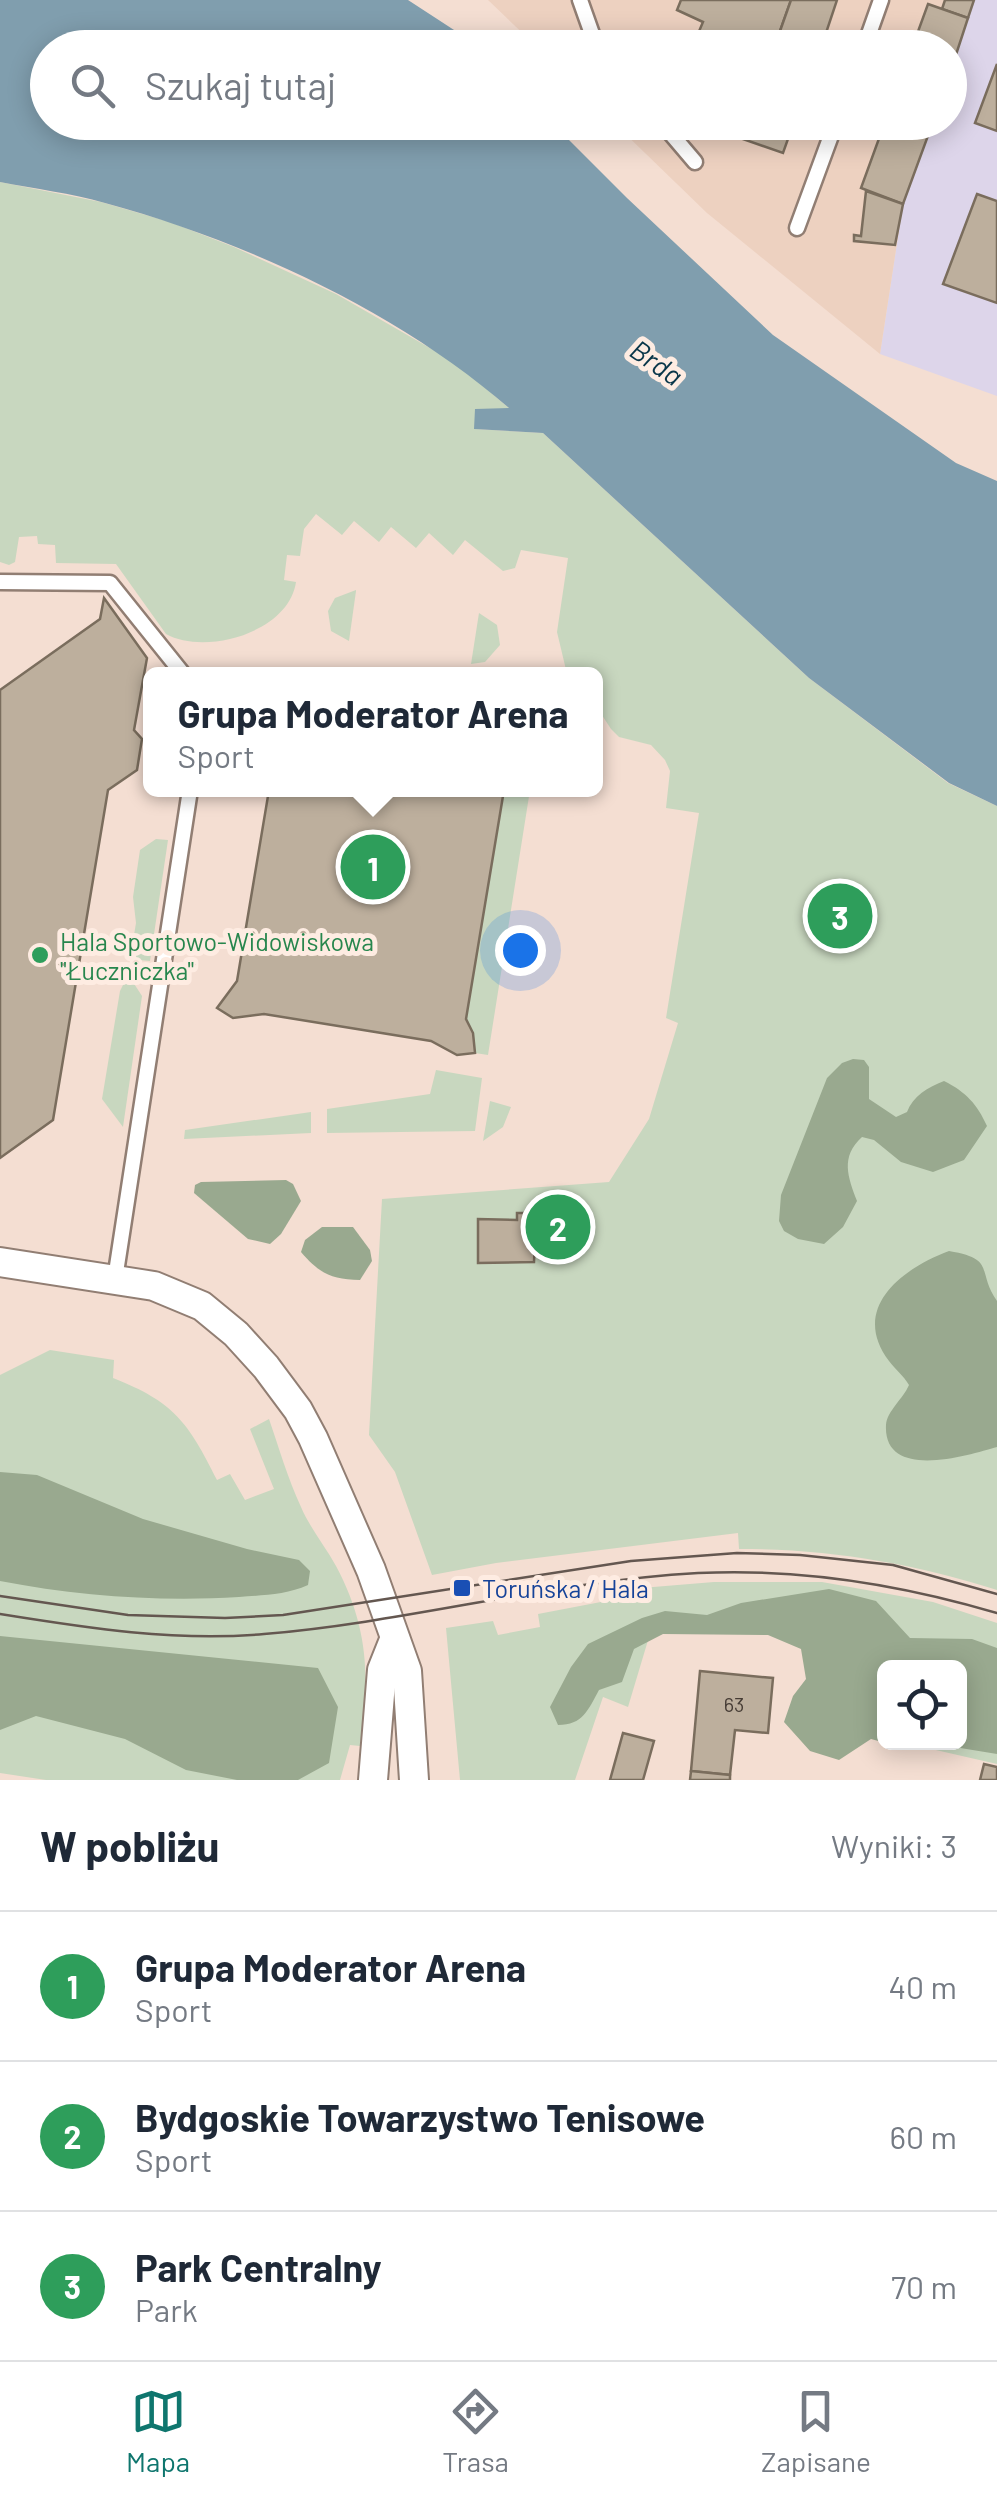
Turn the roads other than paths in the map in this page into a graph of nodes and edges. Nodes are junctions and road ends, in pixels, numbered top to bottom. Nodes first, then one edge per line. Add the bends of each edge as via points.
1 (580, 0) edge
2 (882, 0) edge
3 (591, 30) edge
4 (871, 30) edge
5 (676, 140) edge
6 (829, 140) edge
7 (694, 162) dead end
8 (797, 228) dead end
9 (0, 582) edge
10 (177, 667) edge
11 (189, 797) edge
12 (0, 1262) edge
13 (116, 1279) junction
14 (394, 1640) junction
15 (373, 1780) edge
16 (414, 1780) edge

1 - 3 lane
2 - 4 lane
5 - 7 lane
6 - 8 lane
9 - 10 lane via 110,583
11 - 13 lane
12 - 13 street
13 - 14 street via 202,1306 278,1382 312,1438 371,1570
14 - 15 street via 382,1670
14 - 16 street via 407,1671

